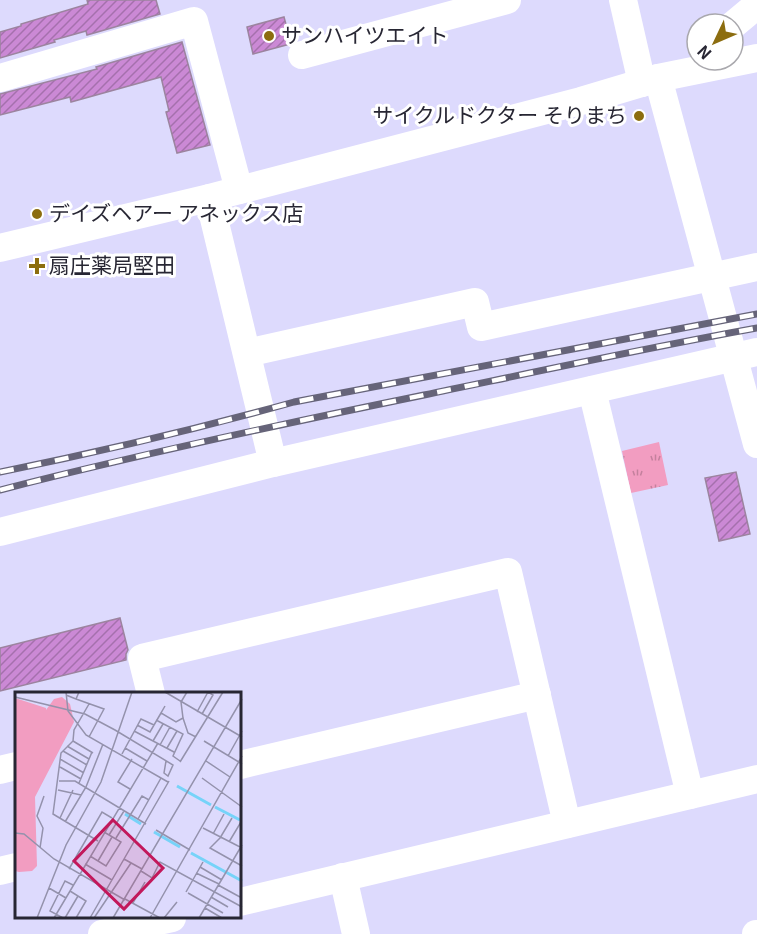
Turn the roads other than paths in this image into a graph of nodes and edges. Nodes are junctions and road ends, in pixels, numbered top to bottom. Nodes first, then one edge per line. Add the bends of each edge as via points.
1 (507, 0) edge
2 (623, 0) edge
3 (757, 5) edge
4 (745, 15) edge
5 (302, 55) dead end
6 (757, 58) edge
7 (685, 59) edge
8 (0, 78) edge
9 (650, 80) junction
10 (239, 190) junction
11 (209, 198) junction
12 (1, 245) edge
13 (757, 267) edge
14 (711, 277) junction
15 (247, 353) junction
16 (745, 355) edge
17 (592, 390) junction
18 (757, 444) edge
19 (273, 463) junction
20 (0, 532) edge
21 (150, 692) edge
22 (537, 695) junction
23 (242, 765) edge
24 (15, 766) edge
25 (0, 770) edge
26 (757, 779) edge
27 (690, 795) junction
28 (567, 824) junction
29 (15, 867) edge
30 (0, 871) edge
31 (343, 877) junction
32 (242, 902) edge
33 (168, 919) edge
34 (102, 934) edge
35 (356, 934) edge

1 - 5 street
2 - 9 street
3 - 4 street
6 - 9 street
7 - 9 street
8 - 10 street via 194,21
9 - 10 street
9 - 14 street
10 - 11 street
11 - 12 street
11 - 15 street
13 - 14 street
14 - 15 street via 481,327 475,302
14 - 16 street
15 - 19 street
16 - 17 street
16 - 18 street
17 - 19 street
17 - 27 street
19 - 20 street
21 - 22 street via 142,658 508,572
22 - 23 street
22 - 28 street
24 - 25 street
26 - 27 street
27 - 28 street
28 - 31 street
29 - 30 street
31 - 32 street
31 - 35 street
33 - 34 street

